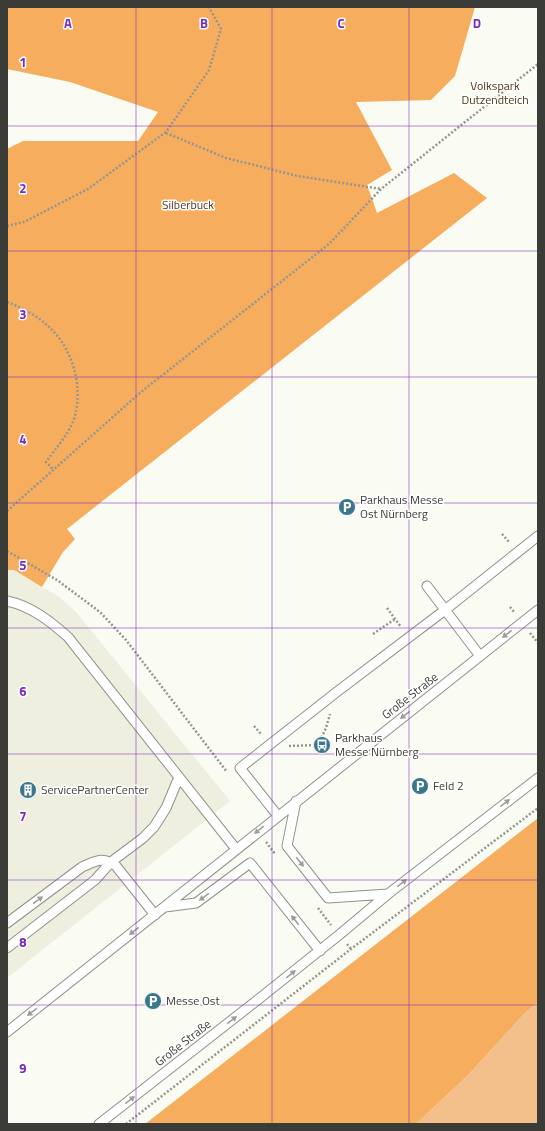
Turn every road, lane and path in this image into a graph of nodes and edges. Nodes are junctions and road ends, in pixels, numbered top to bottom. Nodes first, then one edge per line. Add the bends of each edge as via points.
1 (209, 7) edge
2 (538, 64) edge
3 (166, 132) junction
4 (381, 189) junction
5 (7, 226) edge
6 (7, 302) edge
7 (54, 470) junction
8 (7, 511) edge
9 (538, 536) edge
10 (7, 551) edge
11 (427, 586) dead end
12 (7, 601) edge
13 (387, 608) dead end
14 (445, 610) junction
15 (538, 610) edge
16 (395, 619) junction
17 (373, 634) dead end
18 (409, 637) junction
19 (480, 656) junction
20 (338, 691) junction
21 (270, 744) junction
22 (179, 777) junction
23 (231, 778) dead end
24 (538, 778) edge
25 (296, 801) junction
26 (538, 808) edge
27 (278, 816) junction
28 (236, 849) junction
29 (111, 862) junction
30 (388, 894) junction
31 (165, 907) junction
32 (155, 916) junction
33 (7, 923) edge
34 (7, 948) edge
35 (320, 951) junction
36 (7, 1032) edge
37 (99, 1124) edge
38 (126, 1124) edge

1 - 3 path via 221,29 209,70
2 - 4 path
3 - 4 path via 233,160 298,176
3 - 5 path via 88,189 24,222
4 - 7 path via 329,244 141,392
6 - 7 path via 25,310 50,327 66,348 74,369 78,404 68,431 46,462
7 - 8 path
9 - 14 lane
10 - 23 path via 57,580 100,612 126,640
11 - 14 lane
12 - 22 lane via 33,610 68,637
13 - 16 path
14 - 18 lane
14 - 19 lane
15 -> 19 lane, Große Straße
16 - 17 path
16 - 18 path
18 - 20 lane
19 -> 25 lane, Große Straße
20 - 21 lane
20 - 21 path via 326,730 316,745
21 - 27 lane via 240,768
22 - 28 lane
22 - 29 lane via 166,808 154,827
30 -> 24 lane, Große Straße
25 - 27 lane, Große Straße
25 -> 30 lane via 286,846 328,898
26 - 38 path
27 -> 28 lane, Große Straße
28 - 31 lane, Große Straße
29 - 32 lane
33 -> 29 lane via 82,867 96,861
29 - 34 lane via 95,880
30 - 35 lane, Große Straße
31 - 32 lane, Große Straße
35 -> 31 lane via 250,863 196,903
32 -> 36 lane, Große Straße
37 -> 35 lane, Große Straße

